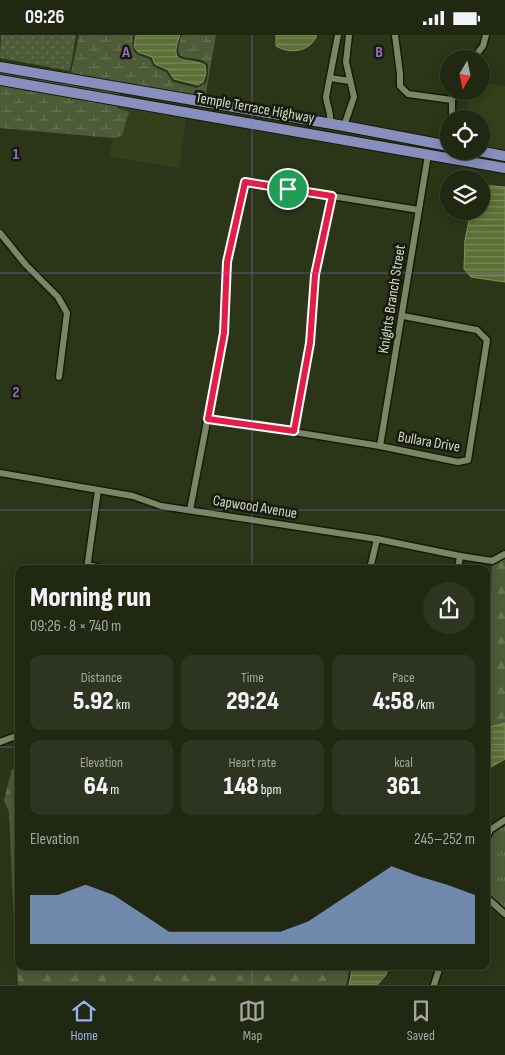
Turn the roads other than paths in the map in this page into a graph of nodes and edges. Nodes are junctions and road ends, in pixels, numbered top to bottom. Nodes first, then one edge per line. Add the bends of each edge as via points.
1 (338, 35) edge
2 (349, 35) edge
3 (395, 35) edge
4 (486, 35) edge
5 (480, 50) edge
6 (0, 67) edge
7 (330, 78) junction
8 (0, 79) edge
9 (350, 81) junction
10 (168, 96) junction
11 (440, 98) edge
12 (452, 100) edge
13 (166, 108) junction
14 (452, 110) edge
15 (330, 124) junction
16 (344, 126) junction
17 (276, 127) junction
18 (430, 143) junction
19 (440, 145) edge
20 (490, 153) edge
21 (428, 155) junction
22 (505, 156) edge
23 (505, 168) edge
24 (332, 196) junction
25 (419, 210) junction
26 (0, 233) edge
27 (403, 316) junction
28 (59, 377) dead end
29 (208, 419) junction
30 (294, 431) junction
31 (380, 446) junction
32 (0, 473) edge
33 (98, 490) junction
34 (190, 510) junction
35 (377, 539) junction
36 (505, 554) edge
37 (460, 556) junction
38 (88, 565) edge
39 (371, 565) edge
40 (459, 565) edge
41 (15, 736) edge
42 (0, 742) edge
43 (505, 821) edge
44 (490, 830) edge
45 (490, 901) edge
46 (505, 914) edge
47 (439, 970) edge
48 (434, 985) edge

1 - 7 street
2 - 9 street via 346,61
3 - 11 street via 400,86 408,94
4 - 5 street
6 - 10 main road, Temple Terrace Highway
7 - 9 street
7 - 15 street via 326,97 331,113
8 - 13 main road, Temple Terrace Highway
9 - 16 street via 354,97
10 - 13 main road
10 - 15 main road, Temple Terrace Highway
12 - 14 street
13 - 17 main road, Temple Terrace Highway
15 - 16 main road, Temple Terrace Highway
16 - 17 main road via 338,131 297,125
16 - 18 main road, Temple Terrace Highway
17 - 21 main road, Temple Terrace Highway
18 - 19 main road, Temple Terrace Highway
18 - 21 main road
20 - 22 main road
21 - 23 main road, Temple Terrace Highway
21 - 25 street, Knights Branch Street
24 - 25 street
24 - 29 street via 245,182 227,262 224,333
24 - 30 street via 315,275 310,343
25 - 27 street, Knights Branch Street
26 - 28 street via 58,297 67,313
27 - 31 street, Knights Branch Street
27 - 31 street, Bullara Drive via 477,330 487,340 468,460 458,462
29 - 30 street, Bullara Drive
29 - 34 street
30 - 31 street, Bullara Drive
32 - 33 street, Capwood Avenue
33 - 34 street, Capwood Avenue
33 - 38 street
34 - 35 street, Capwood Avenue
35 - 37 street, Capwood Avenue
35 - 39 street
36 - 37 street, Capwood Avenue via 492,561
37 - 40 street
41 - 42 street
43 - 44 street
45 - 46 street
47 - 48 street

